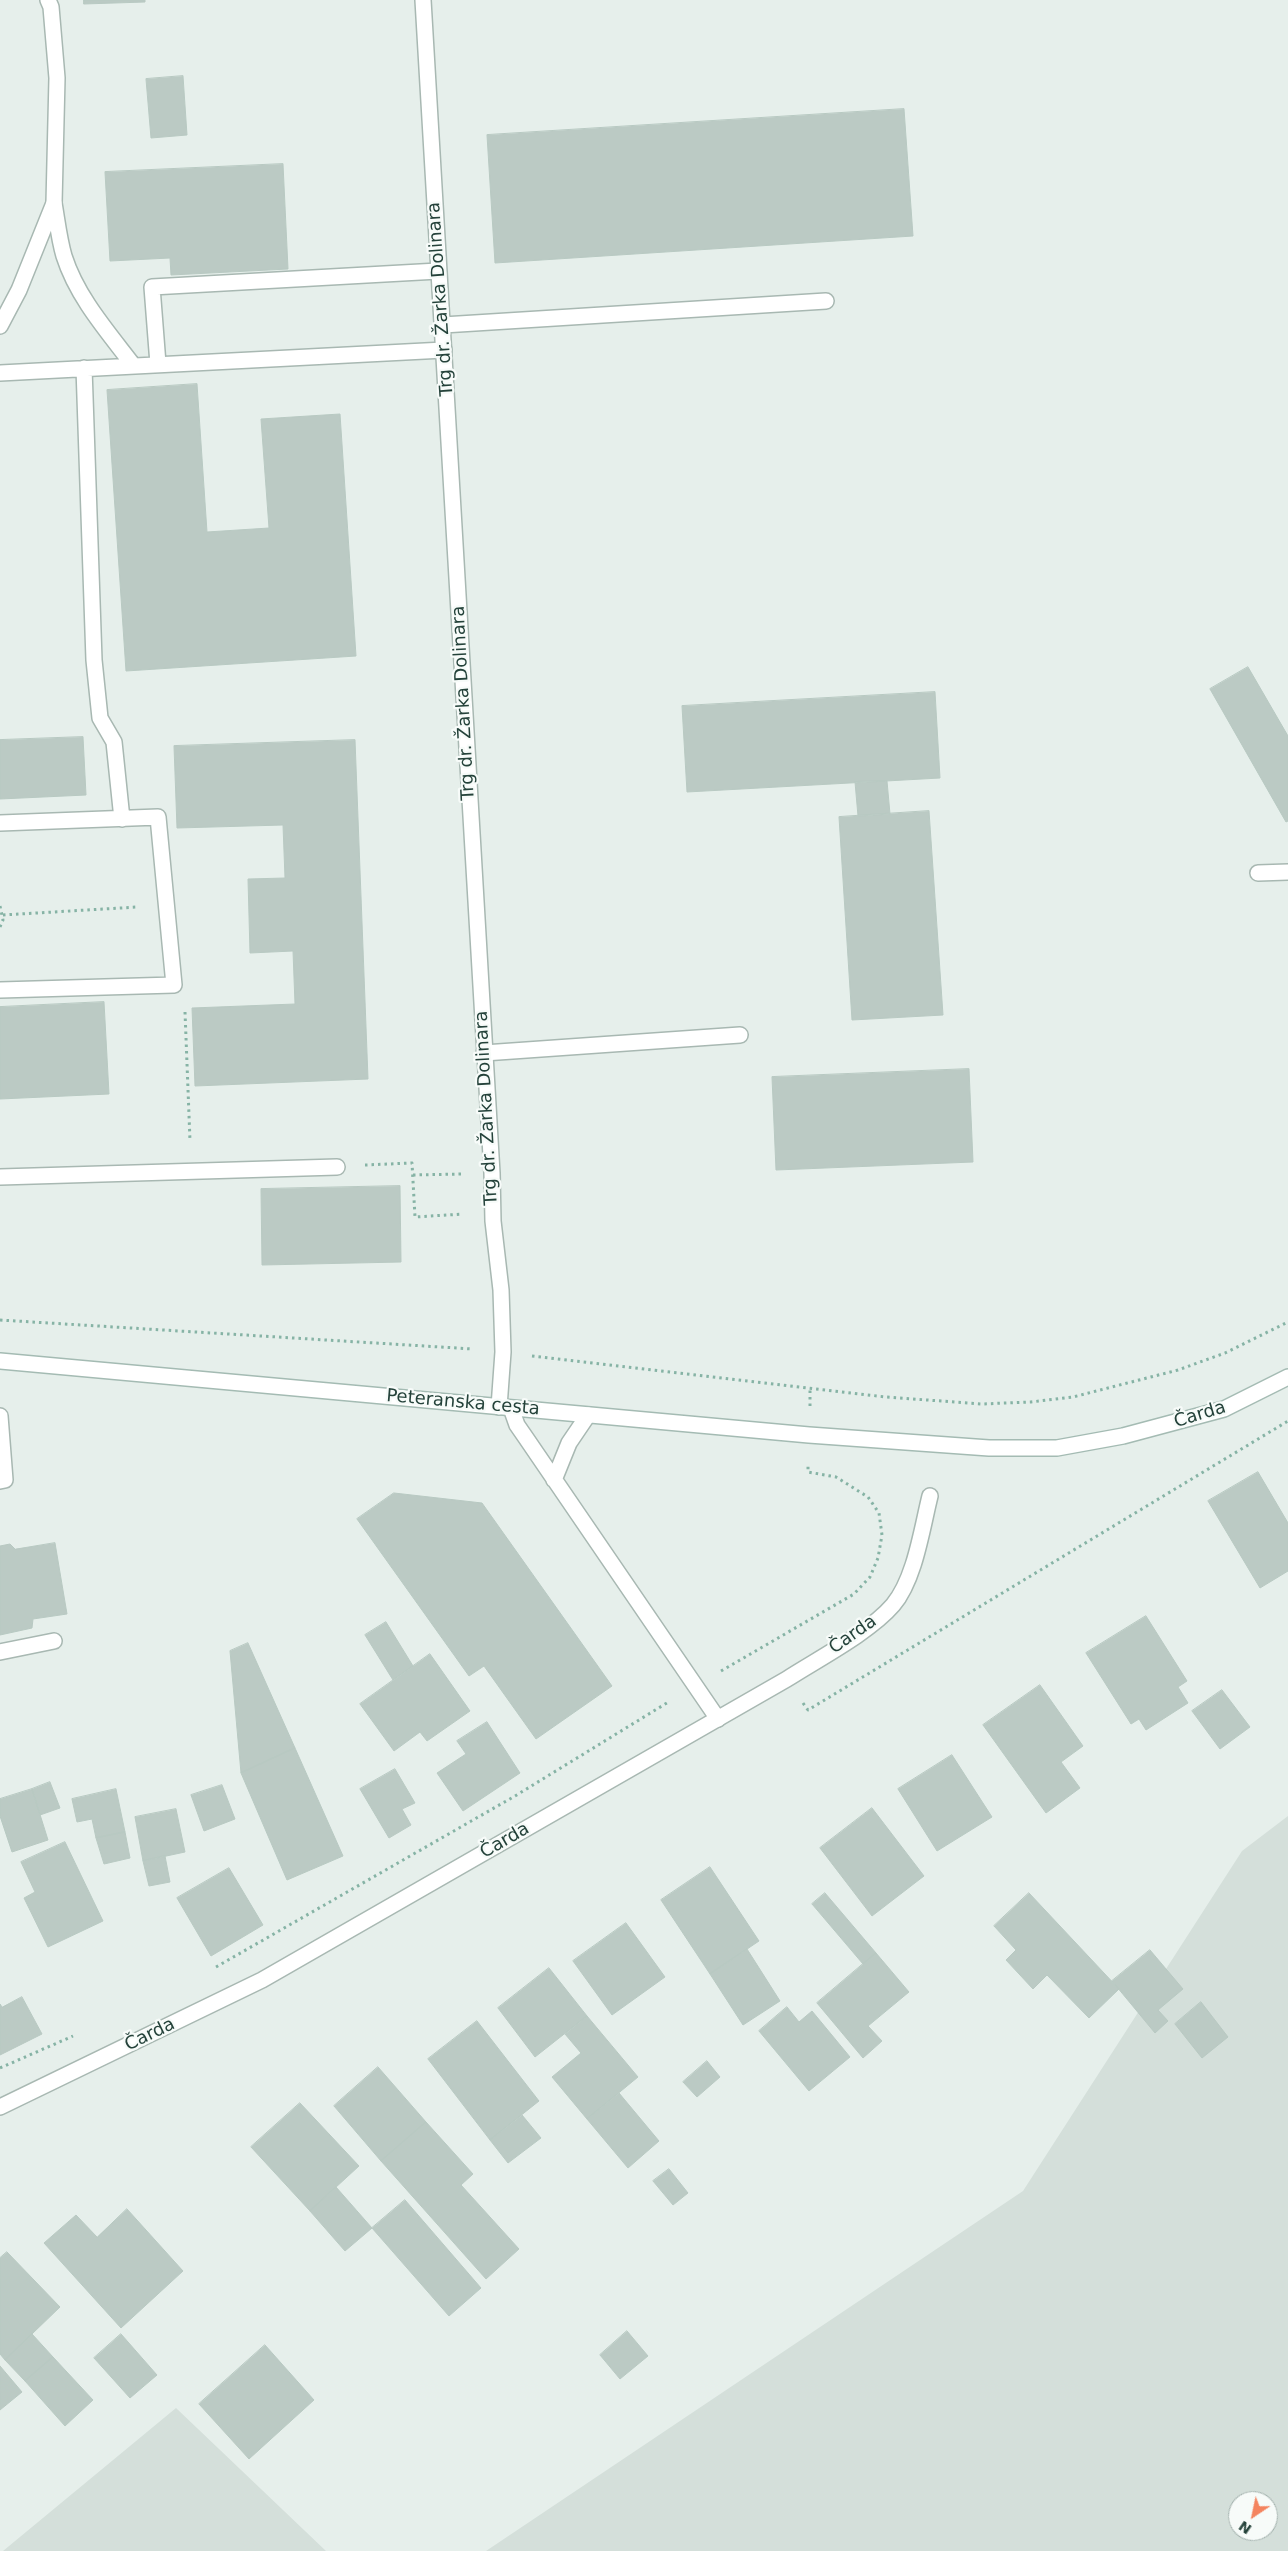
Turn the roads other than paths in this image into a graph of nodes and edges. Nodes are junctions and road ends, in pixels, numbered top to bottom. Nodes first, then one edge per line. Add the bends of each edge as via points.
1 (48, 0) edge
2 (423, 0) edge
3 (54, 203) junction
4 (438, 271) junction
5 (826, 301) dead end
6 (443, 325) junction
7 (0, 326) edge
8 (444, 350) junction
9 (158, 364) junction
10 (133, 365) junction
11 (84, 368) junction
12 (0, 373) edge
13 (122, 819) junction
14 (0, 823) edge
15 (1288, 872) edge
16 (1258, 873) dead end
17 (0, 990) edge
18 (740, 1035) dead end
19 (484, 1053) junction
20 (337, 1167) road end
21 (0, 1177) edge
22 (0, 1361) edge
23 (1288, 1377) edge
24 (505, 1407) junction
25 (588, 1415) junction
26 (0, 1416) edge
27 (927, 1445) joint
28 (554, 1480) junction
29 (0, 1481) edge
30 (930, 1496) dead end
31 (54, 1641) dead end
32 (0, 1652) edge
33 (718, 1719) junction
34 (0, 2107) edge

1 - 3 street via 56,78
2 - 4 street, Trg dr. Žarka Dolinara
3 - 7 street via 19,290
3 - 10 street via 64,256 76,285 92,312
4 - 6 street, Trg dr. Žarka Dolinara
4 - 9 street via 152,287
5 - 6 street
6 - 8 street, Trg dr. Žarka Dolinara
8 - 9 street
8 - 19 street, Trg dr. Žarka Dolinara
9 - 10 street
10 - 11 street
11 - 12 street
11 - 13 street via 94,660 100,718 114,742
13 - 14 street
13 - 17 street via 158,817 174,985
15 - 16 street
18 - 19 street
19 - 24 street, Trg dr. Žarka Dolinara via 501,1290
20 - 21 street
22 - 24 street, Peteranska cesta
23 - 27 street, Čarda via 1224,1409 1123,1436 1058,1448
24 - 25 street, Peteranska cesta
24 - 28 street
25 - 27 street, Peteranska cesta
25 - 28 street via 569,1443
26 - 29 street via 5,1480
28 - 33 street
30 - 33 street, Čarda via 911,1567 894,1604 863,1630
31 - 32 street
33 - 34 street, Čarda via 262,1980

